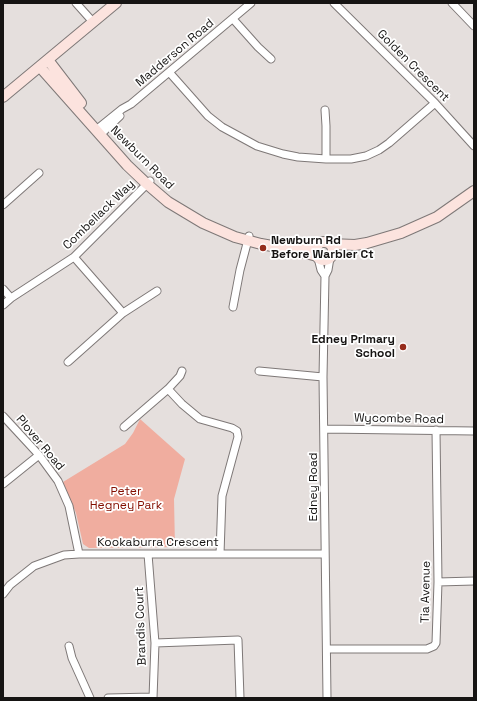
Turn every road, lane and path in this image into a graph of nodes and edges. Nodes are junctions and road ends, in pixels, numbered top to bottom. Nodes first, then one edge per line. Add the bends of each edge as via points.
1 (76, 3) edge
2 (116, 3) edge
3 (251, 3) edge
4 (334, 3) edge
5 (452, 3) edge
6 (233, 19) junction
7 (93, 22) junction
8 (474, 26) edge
9 (271, 59) dead end
10 (48, 60) junction
11 (40, 67) junction
12 (169, 72) junction
13 (3, 97) edge
14 (435, 103) junction
15 (324, 110) dead end
16 (100, 130) junction
17 (474, 146) edge
18 (326, 159) junction
19 (39, 173) dead end
20 (148, 182) junction
21 (474, 191) edge
22 (3, 205) edge
23 (249, 239) junction
24 (330, 244) junction
25 (318, 245) junction
26 (355, 245) junction
27 (74, 257) junction
28 (318, 257) junction
29 (331, 257) junction
30 (325, 276) junction
31 (3, 289) edge
32 (157, 291) dead end
33 (11, 298) junction
34 (3, 305) edge
35 (233, 307) dead end
36 (122, 313) junction
37 (68, 362) dead end
38 (182, 371) dead end
39 (259, 371) dead end
40 (323, 377) junction
41 (168, 389) junction
42 (3, 416) edge
43 (124, 427) dead end
44 (325, 429) junction
45 (436, 430) junction
46 (474, 430) edge
47 (39, 455) junction
48 (3, 484) edge
49 (79, 554) junction
50 (148, 554) junction
51 (220, 554) junction
52 (325, 554) junction
53 (474, 581) edge
54 (438, 582) junction
55 (3, 594) edge
56 (155, 643) junction
57 (69, 646) dead end
58 (327, 650) junction
59 (152, 697) edge
60 (90, 698) edge
61 (108, 698) edge
62 (240, 698) edge
63 (327, 698) edge

1 - 7 street
2 - 7 street
3 - 6 street, Madderson Road
4 - 14 street, Golden Crescent
5 - 8 street
6 - 9 street
6 - 12 street, Madderson Road
7 - 10 street
10 - 11 street
10 - 16 street, Newburn Road
11 - 13 street
11 - 16 street, Newburn Road
12 - 16 street, Madderson Road
12 - 18 street via 208,116 238,136 257,146 283,154
14 - 17 street, Golden Crescent
14 - 18 street via 379,150 351,159
15 - 18 street
16 - 20 street, Newburn Road
19 - 22 street
20 - 23 street, Newburn Road via 195,213
20 - 27 street, Combellack Way
21 - 26 street via 449,210 424,224 389,237
23 - 25 street, Newburn Road
23 - 28 street, Newburn Road
23 - 35 street
24 - 25 street via 324,242
24 - 26 street
24 - 29 street via 333,250
25 - 28 street
26 - 29 street
27 - 33 street, Combellack Way
27 - 36 street
28 - 29 street via 324,260
28 - 30 street, Edney Road
29 - 30 street, Edney Road
30 - 40 street, Edney Road
31 - 33 street
32 - 36 street
33 - 34 street, Combellack Way
36 - 37 street
38 - 41 street
39 - 40 street
40 - 44 street, Edney Road
41 - 43 street
41 - 51 street via 200,419 237,431 238,437 222,496
42 - 47 street, Plover Road
44 - 45 street, Wycombe Road
44 - 52 street, Edney Road
45 - 46 street, Wycombe Road
45 - 54 street, Tia Avenue
47 - 48 street
47 - 49 street, Plover Road via 58,481 69,506
49 - 50 street, Kookaburra Crescent
49 - 55 street, Kookaburra Crescent via 64,555 34,566
50 - 51 street, Kookaburra Crescent
50 - 56 street, Brandis Court
51 - 52 street, Kookaburra Crescent
52 - 58 street, Edney Road
53 - 54 street
54 - 58 street, Tia Avenue via 434,646 427,649
56 - 59 street, Brandis Court
56 - 62 street via 238,640
57 - 60 street
58 - 63 street, Edney Road
59 - 61 street

